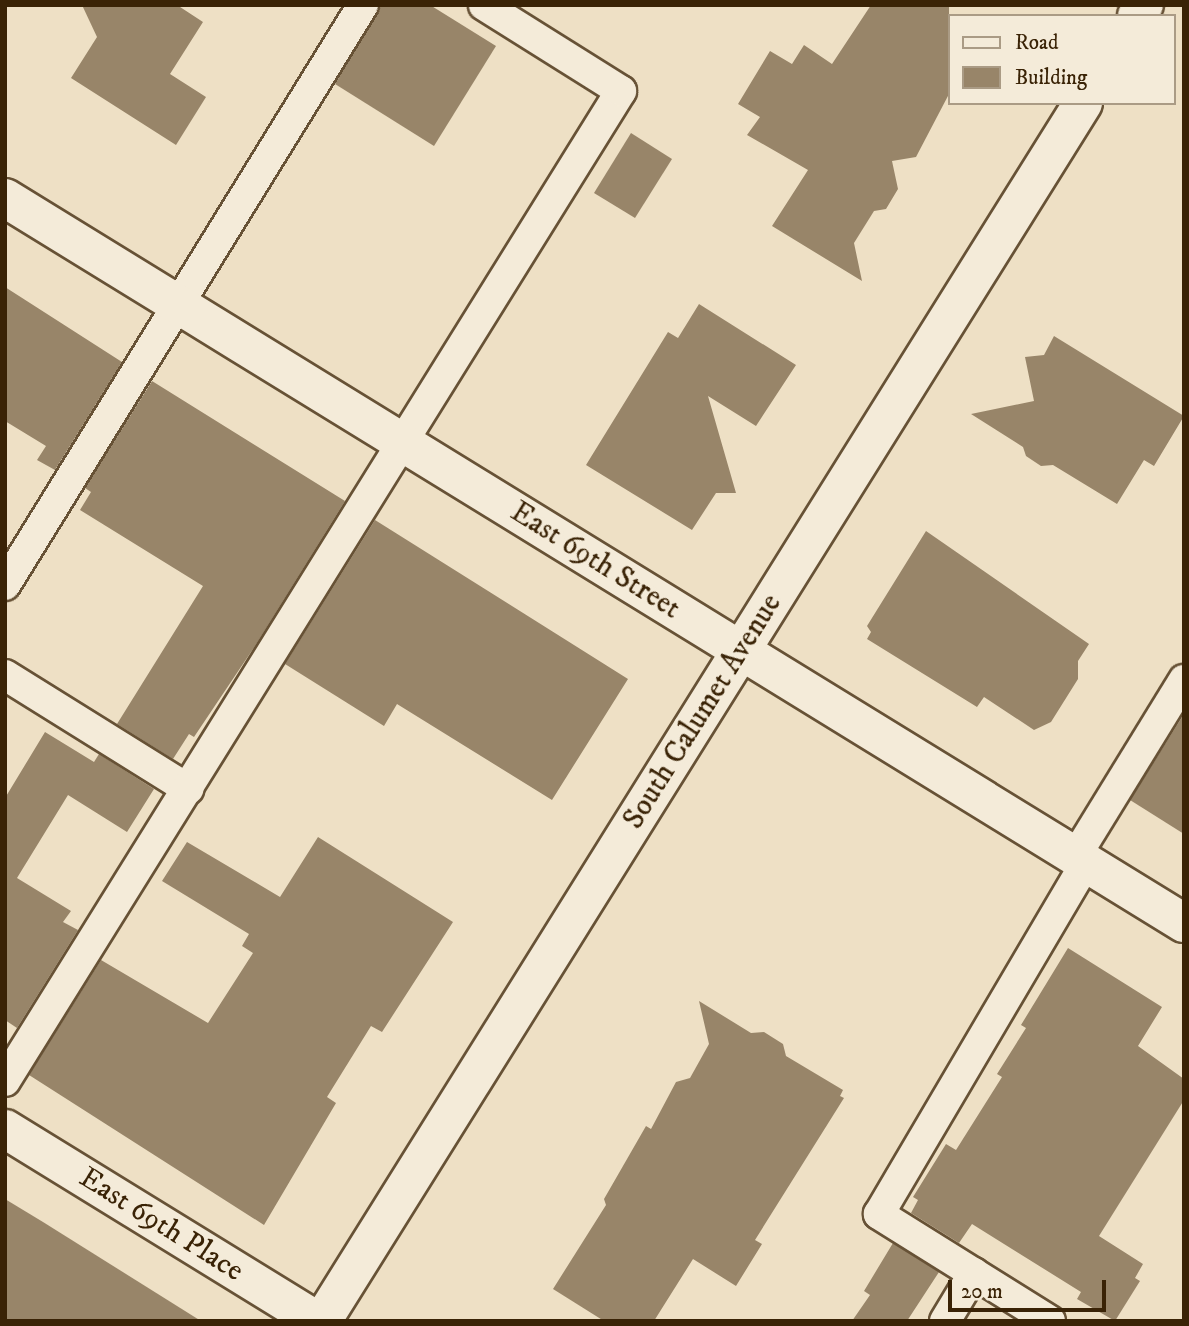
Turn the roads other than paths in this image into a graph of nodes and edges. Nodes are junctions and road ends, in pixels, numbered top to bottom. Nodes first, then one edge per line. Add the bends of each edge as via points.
1 (363, 5) edge
2 (484, 5) edge
3 (515, 13) edge
4 (1082, 105) edge
5 (5, 198) edge
6 (177, 304) junction
7 (404, 443) junction
8 (5, 585) edge
9 (741, 651) junction
10 (5, 674) edge
11 (1184, 680) edge
12 (188, 789) junction
13 (1081, 860) junction
14 (1184, 923) edge
15 (5, 1081) edge
16 (5, 1129) edge
17 (974, 1273) junction
18 (317, 1321) edge
19 (322, 1321) edge
20 (945, 1321) edge
21 (1050, 1321) edge

1 - 6 lane
2 - 3 lane
3 - 7 lane via 621,91
4 - 9 street, South Calumet Avenue
5 - 6 street, East 69th Street
6 - 7 street, East 69th Street
6 - 8 lane
7 - 9 street, East 69th Street
7 - 12 lane
9 - 13 street, East 69th Street
9 - 19 street, South Calumet Avenue
10 - 12 lane
11 - 13 lane
12 - 15 lane
13 - 14 street, East 69th Street
13 - 17 lane via 879,1214
16 - 18 street, East 69th Place
17 - 20 lane
17 - 21 lane

